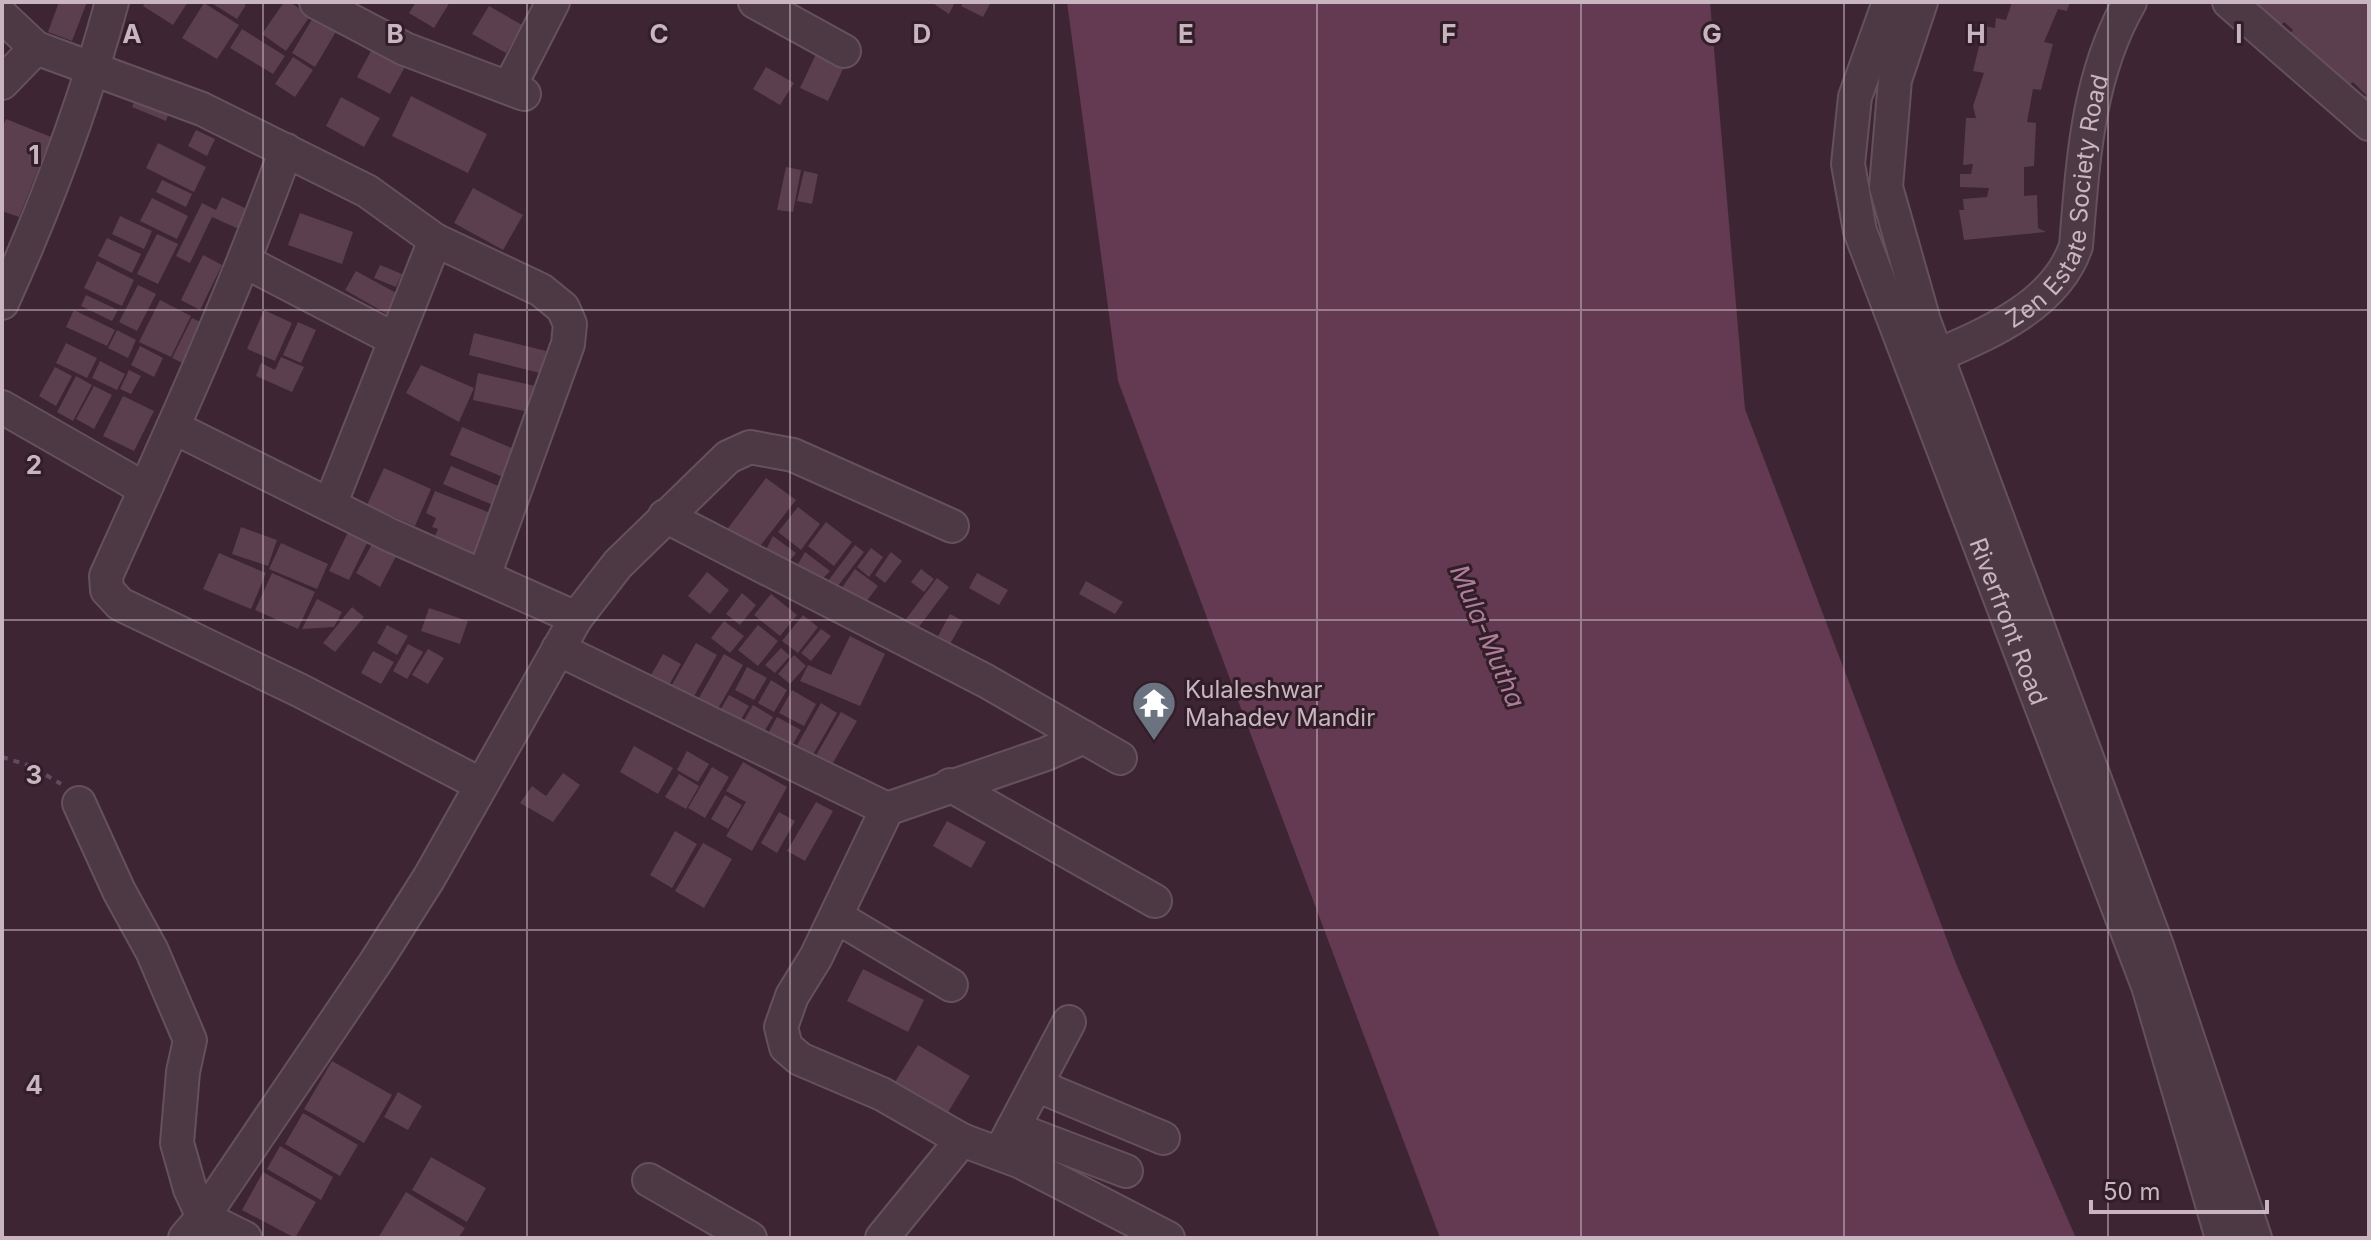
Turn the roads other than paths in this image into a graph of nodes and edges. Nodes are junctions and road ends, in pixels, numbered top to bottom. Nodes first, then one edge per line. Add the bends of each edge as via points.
1 (112, 2) edge
2 (316, 2) edge
3 (553, 2) edge
4 (755, 2) edge
5 (1889, 2) edge
6 (1921, 2) edge
7 (2130, 2) edge
8 (2229, 2) edge
9 (2, 16) edge
10 (36, 48) junction
11 (844, 51) dead end
12 (94, 67) junction
13 (2, 83) edge
14 (2369, 124) edge
15 (286, 150) junction
16 (435, 240) junction
17 (246, 262) junction
18 (2, 303) edge
19 (394, 339) junction
20 (1924, 362) junction
21 (2, 407) edge
22 (175, 428) junction
23 (145, 489) junction
24 (330, 505) junction
25 (665, 516) junction
26 (952, 526) dead end
27 (484, 576) junction
28 (576, 618) junction
29 (558, 649) junction
30 (1084, 737) junction
31 (1120, 758) dead end
32 (480, 784) junction
33 (950, 785) junction
34 (79, 803) road end
35 (887, 809) junction
36 (1155, 901) dead end
37 (837, 917) junction
38 (951, 985) dead end
39 (1069, 1022) dead end
40 (2190, 1083) junction
41 (1036, 1085) junction
42 (1163, 1138) dead end
43 (962, 1140) junction
44 (1006, 1140) junction
45 (1126, 1171) dead end
46 (649, 1180) dead end
47 (194, 1228) edge
48 (744, 1237) edge
49 (245, 1238) edge
50 (882, 1238) edge
51 (1168, 1238) edge
52 (2222, 1238) edge
53 (2255, 1238) edge

1 - 12 street
2 - 3 street via 405,49 516,91
4 - 11 street
5 - 20 street, Riverfront Road via 1855,97 1848,164 1860,231
6 - 20 street, Riverfront Road via 1895,80 1886,187
7 - 20 street, Zen Estate Society Road via 2104,55 2090,114 2076,246 2069,265 2040,299
8 - 14 street
9 - 10 street
10 - 12 street
10 - 13 street
12 - 15 street via 202,109
12 - 18 street
15 - 16 street via 367,191
15 - 17 street
16 - 19 street
16 - 27 street via 541,290 563,308 570,324 568,344
17 - 19 street
17 - 22 street
19 - 24 street
20 - 40 street, Riverfront Road via 2145,946
21 - 23 street
22 - 23 street
22 - 24 street
23 - 32 street via 106,576 107,590 120,604
24 - 27 street
25 - 26 street via 728,457 750,447 793,455
25 - 28 street
25 - 30 street
27 - 28 street
28 - 29 street
29 - 32 street
29 - 35 street
30 - 31 street
30 - 33 street
32 - 47 street via 377,960
33 - 35 street
33 - 36 street
34 - 47 street via 190,1040 177,1143
35 - 37 street
37 - 38 street
37 - 43 street via 792,996 781,1027 786,1047 800,1059 882,1094
39 - 41 street
40 - 52 street, Riverfront Road
40 - 53 street, Riverfront Road
41 - 42 street
41 - 44 street
43 - 44 street
43 - 50 street
44 - 45 street
44 - 51 street
46 - 48 street
47 - 49 street

